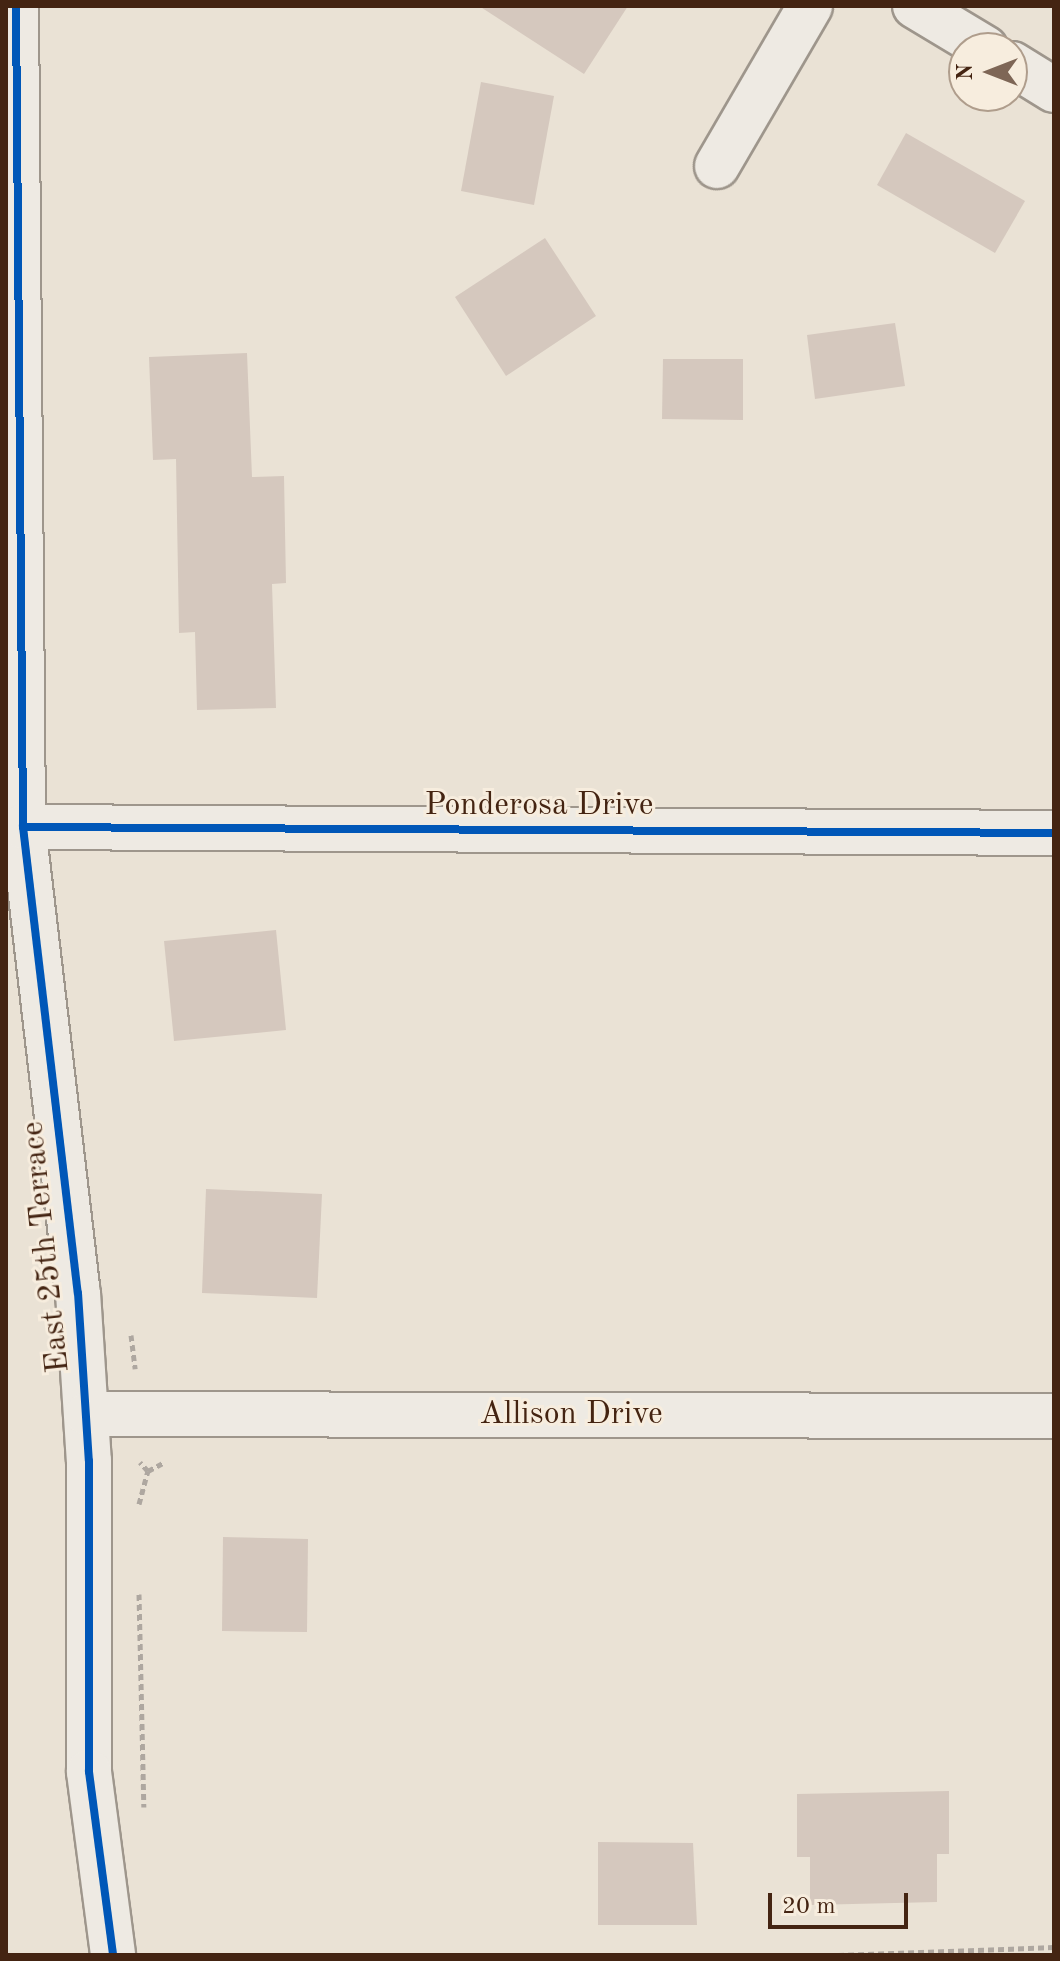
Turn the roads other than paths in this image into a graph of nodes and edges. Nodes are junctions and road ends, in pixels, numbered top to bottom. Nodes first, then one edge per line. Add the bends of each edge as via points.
1 (16, 6) edge
2 (810, 6) edge
3 (915, 6) edge
4 (958, 32) edge
5 (1028, 74) edge
6 (1054, 90) edge
7 (717, 166) dead end
8 (23, 827) junction
9 (1054, 833) edge
10 (88, 1414) junction
11 (1054, 1416) edge
12 (113, 1955) edge

1 - 8 street, East 25th Terrace
2 - 7 street
3 - 4 street
5 - 6 street
8 - 9 street, Ponderosa Drive
8 - 10 street, East 25th Terrace
10 - 11 street, Allison Drive
10 - 12 street, East 25th Terrace via 89,1772

